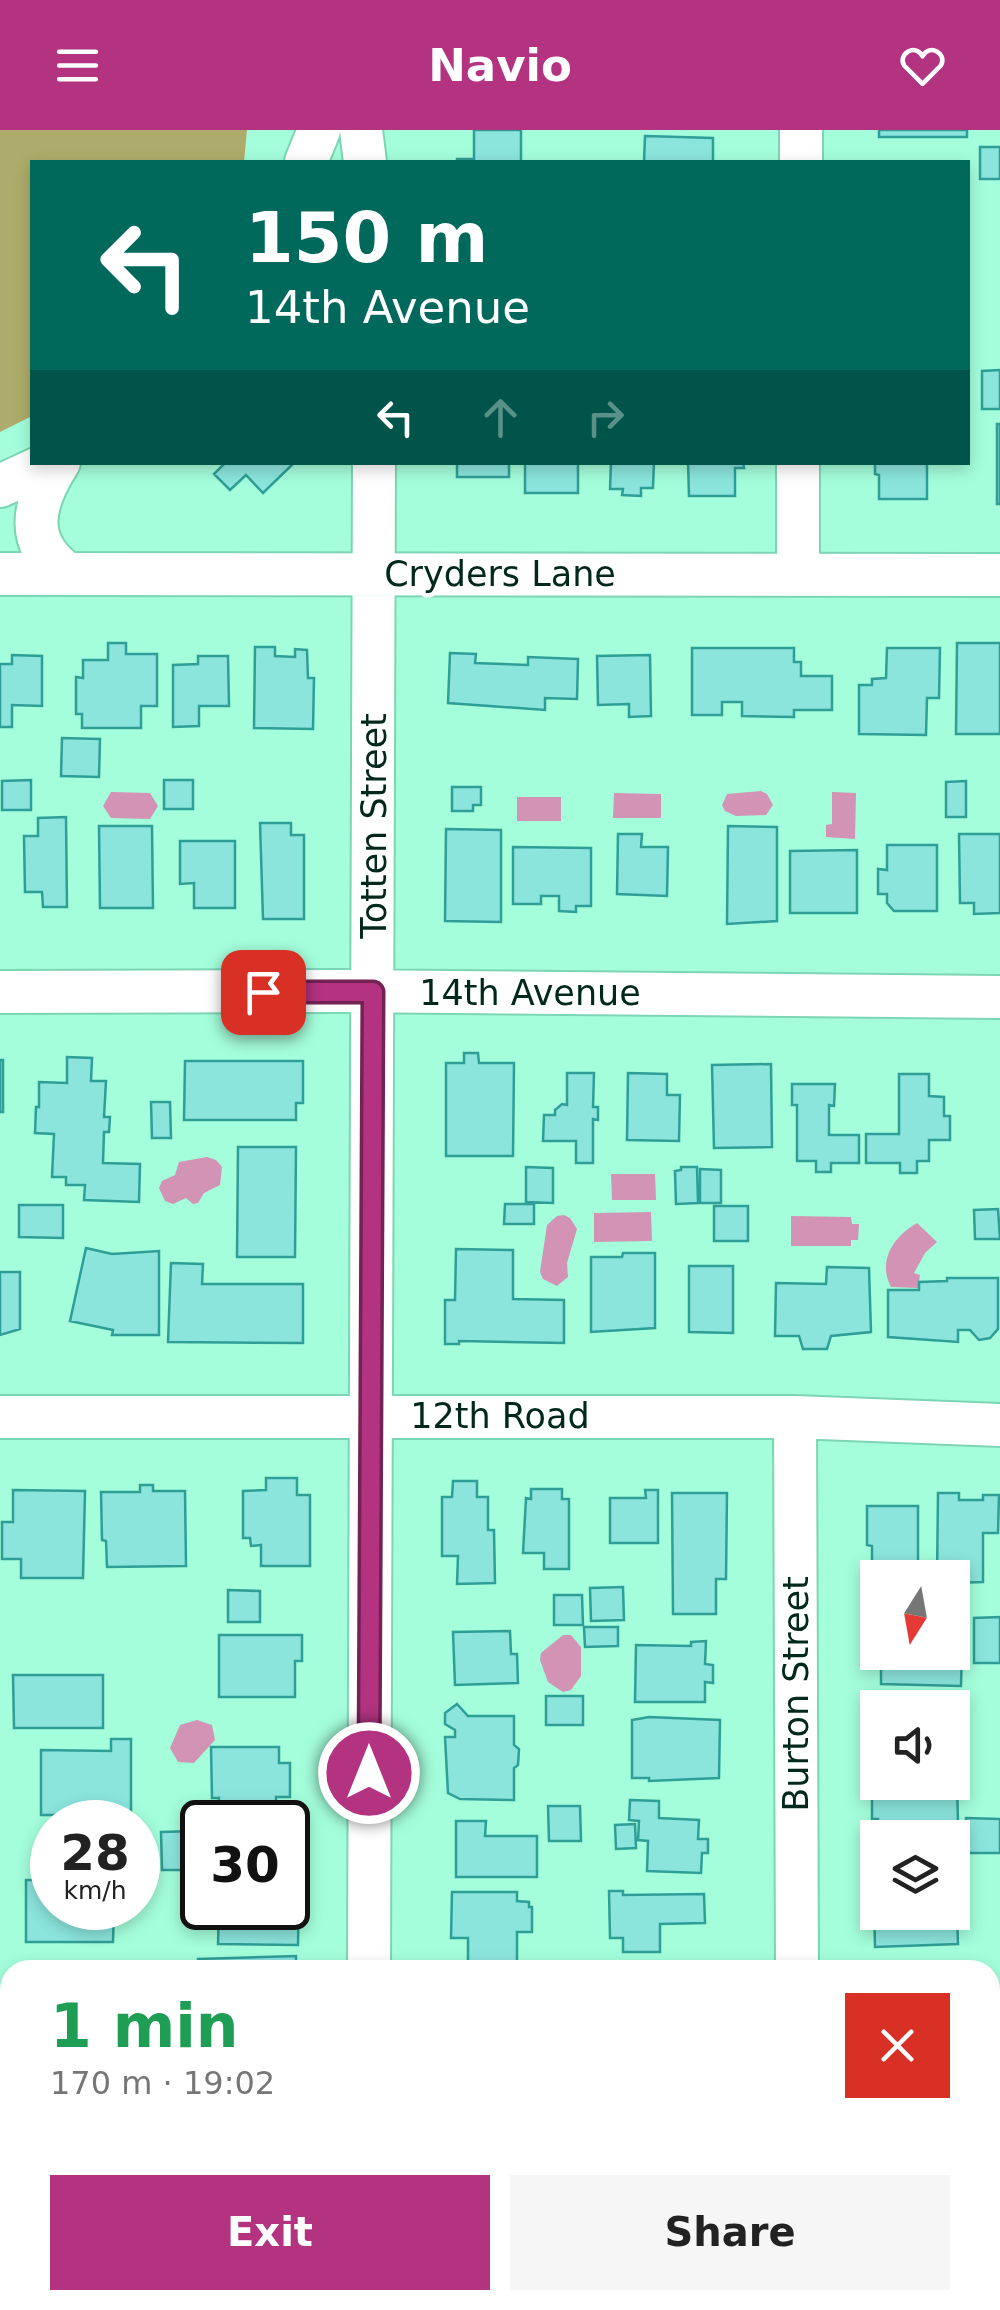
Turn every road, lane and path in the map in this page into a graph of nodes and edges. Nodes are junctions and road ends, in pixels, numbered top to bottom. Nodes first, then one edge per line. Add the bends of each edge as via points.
1 (319, 130) edge
2 (361, 130) edge
3 (801, 130) edge
4 (307, 160) edge
5 (365, 160) edge
6 (801, 160) edge
7 (49, 465) edge
8 (55, 465) edge
9 (374, 465) edge
10 (798, 465) edge
11 (0, 486) edge
12 (0, 574) edge
13 (68, 574) junction
14 (375, 574) junction
15 (798, 575) junction
16 (1000, 576) edge
17 (0, 992) edge
18 (373, 992) junction
19 (1000, 997) edge
20 (371, 1416) junction
21 (0, 1417) edge
22 (796, 1417) junction
23 (1000, 1424) edge
24 (368, 1960) edge
25 (797, 1960) edge

1 - 4 street
2 - 5 street
3 - 6 street
7 - 11 street
8 - 13 street via 36,530 46,555
9 - 14 street, Totten Street
10 - 15 street
12 - 13 street, Cryders Lane
13 - 14 street, Cryders Lane
14 - 15 street, Cryders Lane
14 - 18 street, Totten Street
15 - 16 street, Cryders Lane
17 - 18 street, 14th Avenue
18 - 19 street, 14th Avenue
18 - 20 street, Totten Street
20 - 21 street, 12th Road
20 - 22 street, 12th Road
20 - 24 street, Totten Street
22 - 23 street, 12th Road
22 - 25 street, Burton Street

